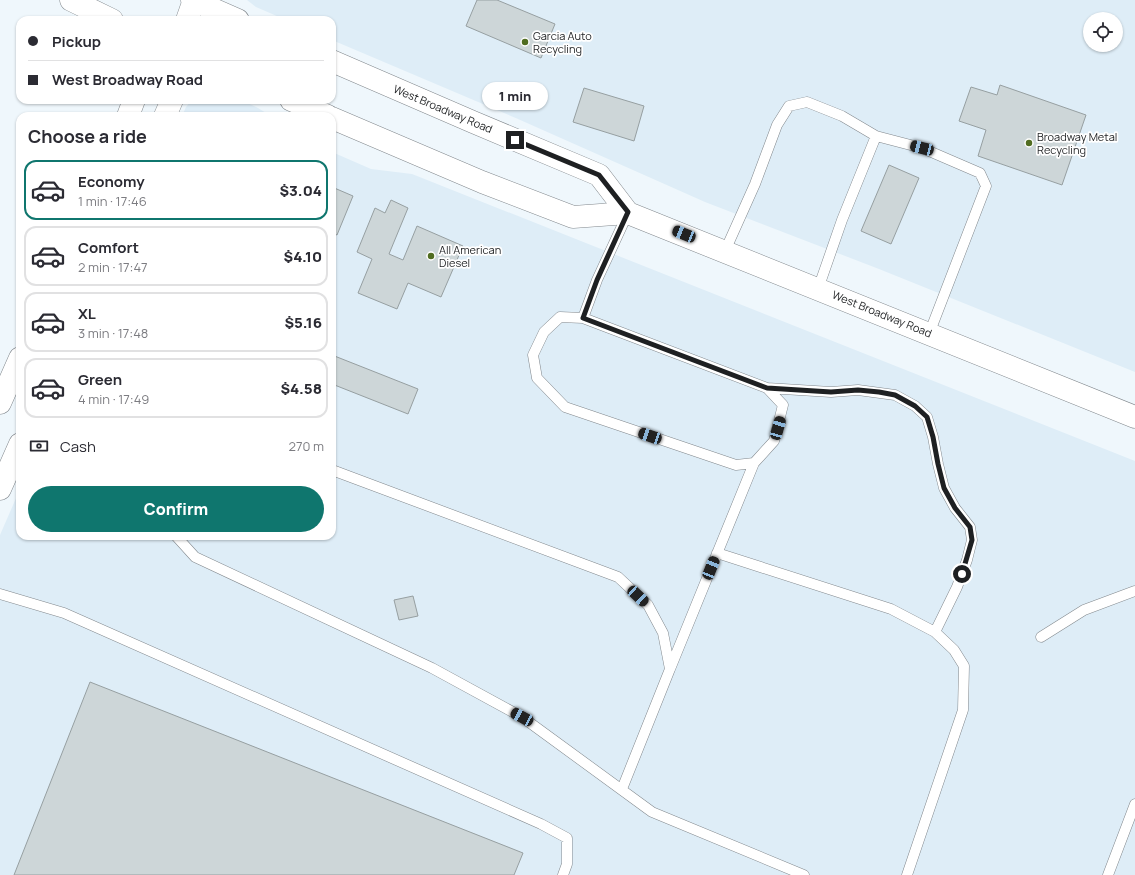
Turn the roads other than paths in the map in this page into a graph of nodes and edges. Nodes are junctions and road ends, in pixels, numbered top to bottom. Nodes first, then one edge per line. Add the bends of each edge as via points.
1 (71, 0) edge
2 (192, 5) edge
3 (104, 16) edge
4 (226, 16) edge
5 (336, 63) edge
6 (300, 104) edge
7 (319, 112) edge
8 (336, 120) edge
9 (876, 136) junction
10 (628, 212) junction
11 (725, 251) junction
12 (818, 289) junction
13 (583, 318) junction
14 (930, 334) junction
15 (16, 367) edge
16 (767, 388) junction
17 (0, 403) edge
18 (1135, 417) edge
19 (16, 453) edge
20 (754, 463) junction
21 (336, 471) edge
22 (0, 489) edge
23 (180, 540) edge
24 (717, 553) junction
25 (1135, 591) edge
26 (0, 594) edge
27 (935, 632) junction
28 (1041, 637) dead end
29 (670, 669) junction
30 (622, 789) junction
31 (1135, 804) edge
32 (563, 875) edge
33 (804, 875) edge
34 (907, 875) edge
35 (1108, 875) edge

1 - 3 main road
2 - 4 main road
5 - 10 main road, West Broadway Road via 599,175
6 - 7 main road
8 - 10 main road, West Broadway Road via 482,182 573,217
9 - 11 lane via 842,116 806,102 789,106 777,125 755,184
9 - 12 lane via 842,220
9 - 14 lane via 922,148 980,173 986,186
10 - 11 main road, West Broadway Road
10 - 13 lane
11 - 12 main road, West Broadway Road
12 - 14 main road, West Broadway Road
13 - 16 lane
13 - 20 lane via 560,317 544,332 533,355 537,378 565,407 736,466
14 - 18 main road, West Broadway Road
15 - 17 main road
16 - 20 lane via 783,405 774,441
16 - 27 lane via 831,392 858,390 895,395 915,406 927,417 944,488 970,527 972,540 957,587
19 - 22 main road
20 - 24 lane
21 - 29 lane via 618,577 648,605 662,633
23 - 30 lane via 195,557 432,668 522,717
24 - 27 lane via 891,609
24 - 29 lane
25 - 28 lane via 1084,610
26 - 32 lane via 64,613 541,824 567,838 567,864
27 - 34 lane via 954,650 964,666 962,710
29 - 30 lane
30 - 33 lane via 652,812
31 - 35 lane

